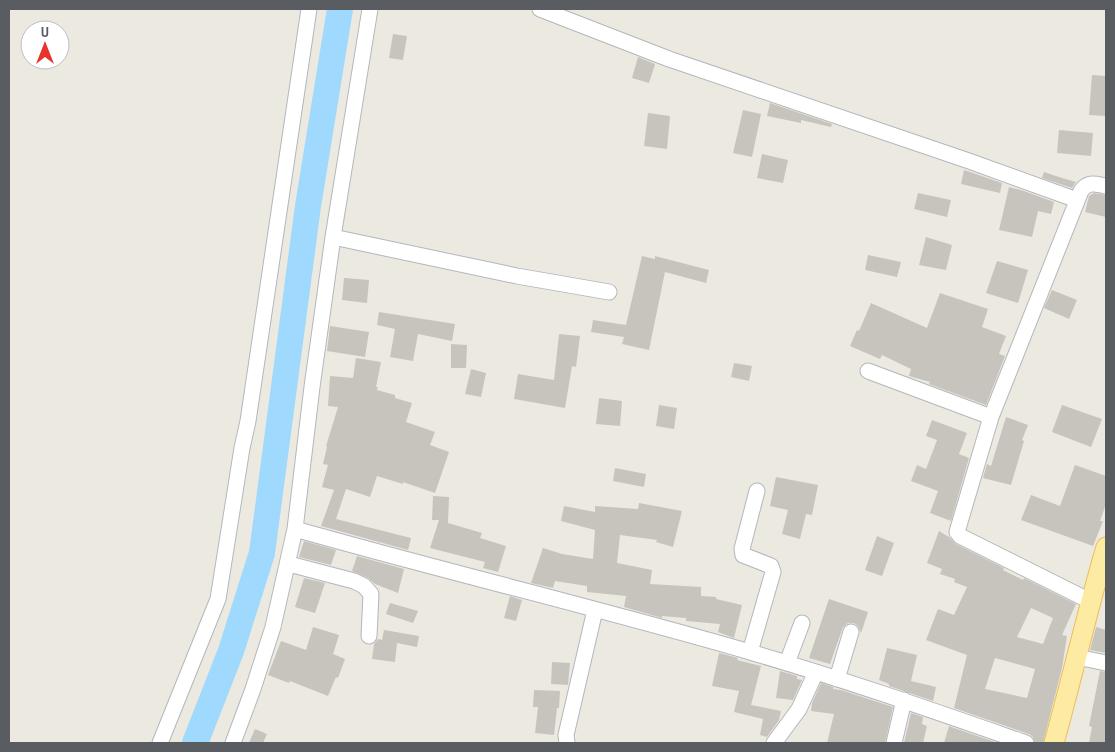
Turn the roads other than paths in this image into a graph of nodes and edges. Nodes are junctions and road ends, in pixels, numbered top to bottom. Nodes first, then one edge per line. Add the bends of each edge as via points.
1 (309, 9) edge
2 (370, 9) edge
3 (540, 9) edge
4 (1106, 186) edge
5 (1077, 200) junction
6 (333, 237) junction
7 (608, 292) dead end
8 (868, 371) dead end
9 (991, 416) junction
10 (757, 491) dead end
11 (295, 529) junction
12 (1106, 547) edge
13 (289, 564) junction
14 (1090, 601) junction
15 (594, 610) junction
16 (802, 623) dead end
17 (852, 632) dead end
18 (369, 636) dead end
19 (750, 652) junction
20 (1077, 657) junction
21 (787, 663) junction
22 (1106, 663) edge
23 (816, 672) junction
24 (837, 679) junction
25 (904, 700) junction
26 (160, 743) edge
27 (232, 743) edge
28 (567, 743) edge
29 (774, 743) edge
30 (894, 743) edge
31 (1026, 743) edge
32 (1054, 743) edge

1 - 26 street via 248,421 218,599
2 - 6 street
3 - 5 street via 669,59
4 - 5 street via 1084,186
5 - 9 street
6 - 7 street
6 - 11 street
8 - 9 street
9 - 14 street via 957,532
10 - 19 street via 743,555 771,566 773,572
11 - 13 street
11 - 15 street
12 - 14 main road
13 - 18 street via 364,586 371,594
13 - 27 street via 264,658
14 - 20 main road
15 - 19 street
15 - 28 street via 566,735
16 - 21 street
17 - 24 street
19 - 21 street
20 - 22 street
20 - 32 main road
21 - 23 street
23 - 24 street
23 - 29 street via 799,709
24 - 25 street
25 - 30 street
25 - 31 street

